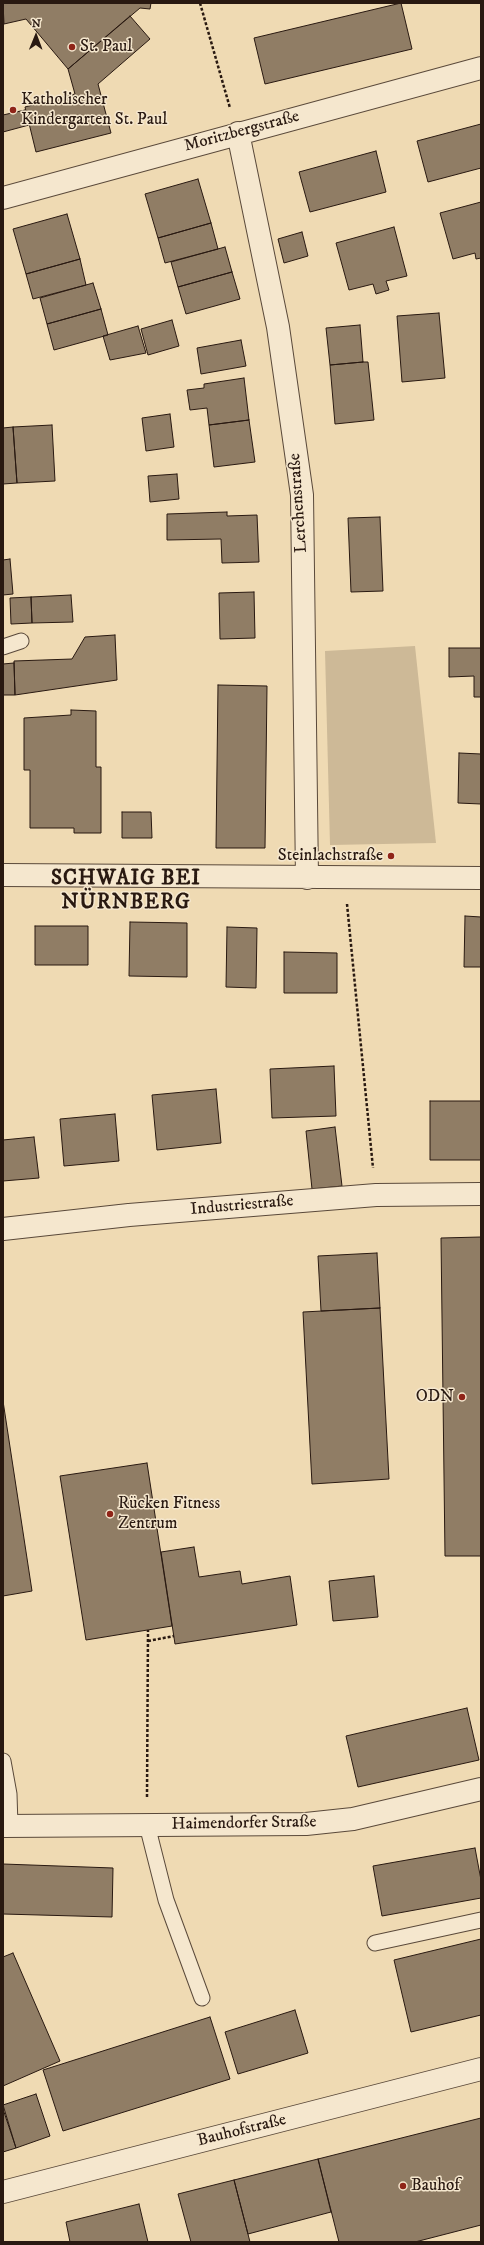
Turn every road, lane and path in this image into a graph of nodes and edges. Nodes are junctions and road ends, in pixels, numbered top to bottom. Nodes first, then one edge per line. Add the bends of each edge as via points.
1 (200, 3) edge
2 (481, 68) edge
3 (238, 133) junction
4 (3, 198) edge
5 (21, 640) dead end
6 (3, 647) edge
7 (3, 876) edge
8 (307, 878) junction
9 (344, 878) junction
10 (481, 878) edge
11 (481, 1194) edge
12 (376, 1195) junction
13 (3, 1229) edge
14 (148, 1630) dead end
15 (174, 1636) dead end
16 (148, 1641) junction
17 (3, 1761) edge
18 (481, 1789) edge
19 (147, 1825) junction
20 (7, 1826) edge
21 (481, 1920) edge
22 (375, 1943) dead end
23 (202, 1998) dead end
24 (481, 2069) edge
25 (3, 2192) edge

1 - 3 path
2 - 3 street, Moritzbergstraße
3 - 4 street, Moritzbergstraße
3 - 8 street, Lerchenstraße via 278,327 302,495
5 - 6 lane
7 - 8 street
8 - 9 street
9 - 10 street
9 - 12 path
11 - 12 street, Industriestraße
12 - 13 street, Industriestraße via 129,1215
14 - 16 path
15 - 16 path
16 - 19 path
17 - 20 lane via 9,1794
18 - 19 street, Haimendorfer Straße via 353,1819 306,1824
19 - 20 street, Haimendorfer Straße
19 - 23 lane via 166,1900
21 - 22 lane
24 - 25 street, Bauhofstraße

